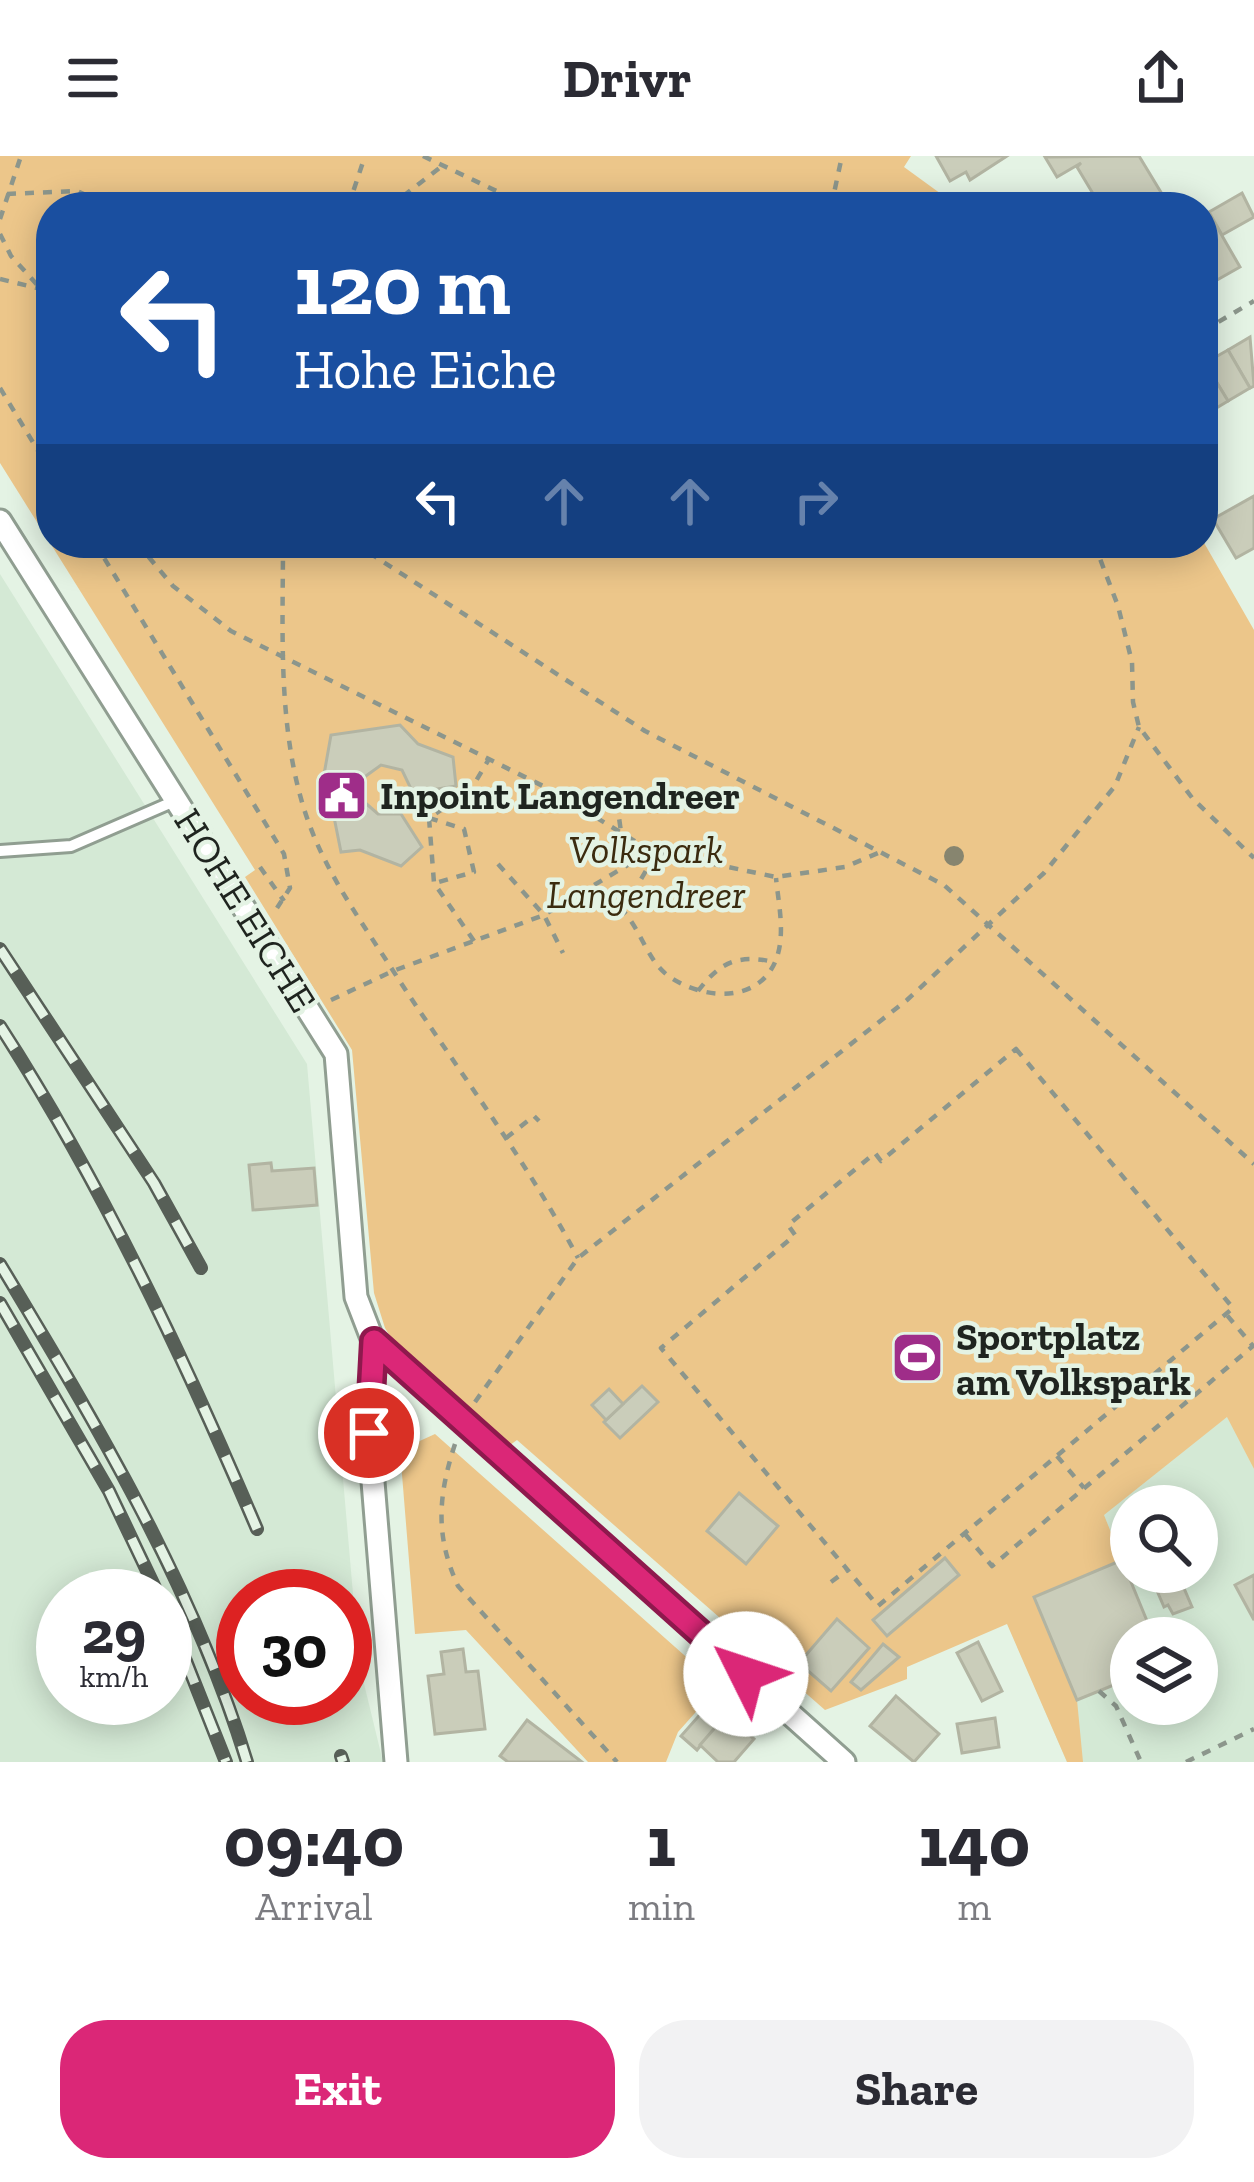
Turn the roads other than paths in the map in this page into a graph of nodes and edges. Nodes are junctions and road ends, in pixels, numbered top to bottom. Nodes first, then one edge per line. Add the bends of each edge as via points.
1 (0, 521) edge
2 (177, 800) junction
3 (0, 851) edge
4 (374, 1341) junction
5 (396, 1762) edge
6 (844, 1762) edge

1 - 2 street, HOHE EICHE
2 - 3 lane via 70,846
2 - 4 street, HOHE EICHE via 337,1054 356,1297
4 - 5 street, HOHE EICHE via 369,1433
4 - 6 street, HOHE EICHE

